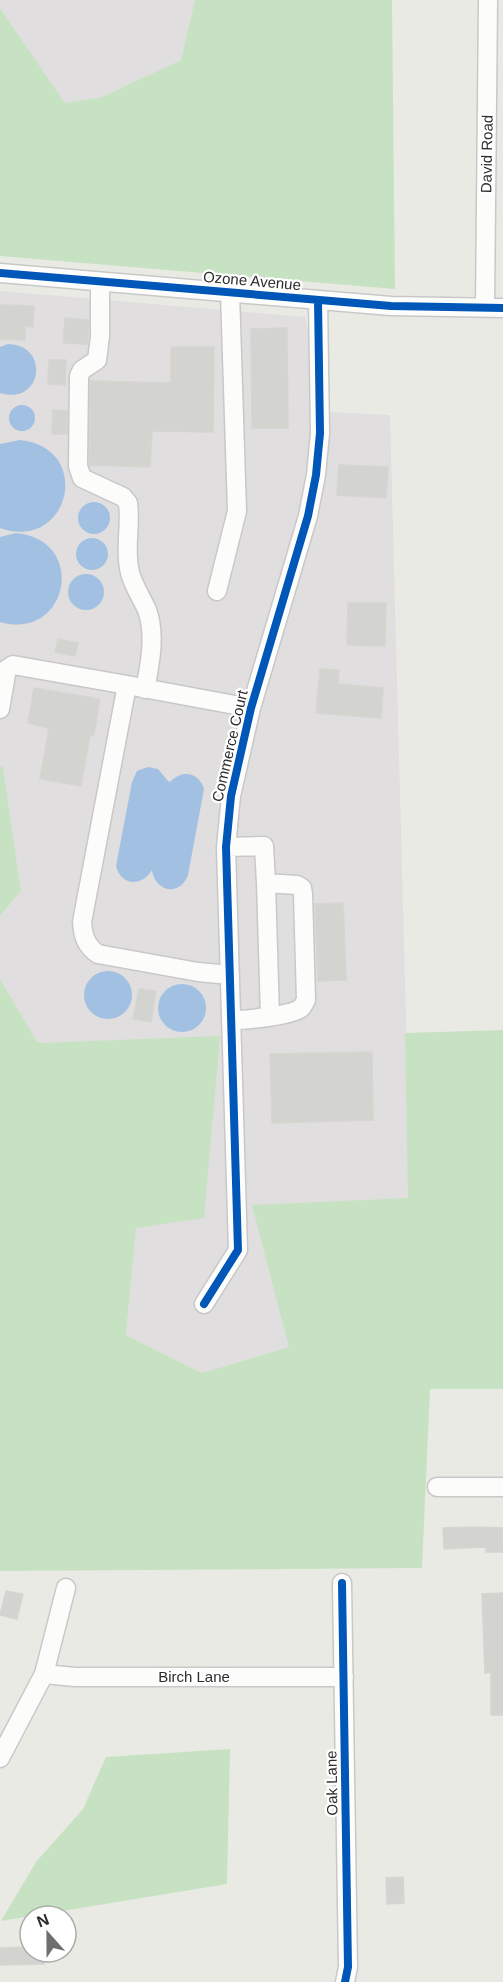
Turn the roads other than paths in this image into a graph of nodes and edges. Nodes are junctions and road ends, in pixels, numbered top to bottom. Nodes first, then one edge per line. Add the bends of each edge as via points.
1 (488, 0) edge
2 (495, 138) edge
3 (0, 273) edge
4 (100, 282) junction
5 (230, 293) junction
6 (318, 300) junction
7 (494, 308) edge
8 (217, 591) dead end
9 (127, 686) junction
10 (145, 689) junction
11 (251, 708) junction
12 (0, 709) edge
13 (226, 847) junction
14 (267, 883) junction
15 (230, 975) junction
16 (270, 1016) junction
17 (231, 1020) junction
18 (204, 1304) dead end
19 (437, 1487) dead end
20 (503, 1487) edge
21 (342, 1583) dead end
22 (66, 1588) dead end
23 (44, 1674) junction
24 (344, 1677) junction
25 (0, 1758) edge
26 (345, 1982) edge

1 - 2 street, David Road
2 - 7 street, David Road
3 - 4 street, Ozone Avenue
4 - 5 street, Ozone Avenue
4 - 10 street via 97,360 80,376 78,466 82,478 128,502 128,564 151,626
5 - 6 street, Ozone Avenue
5 - 8 street via 237,511
6 - 7 street, Ozone Avenue
6 - 11 street, Commerce Court via 320,433 316,475 308,516
9 - 10 street
9 - 12 street via 12,665
9 - 15 street via 82,922 86,941 98,954
10 - 11 street
11 - 13 street, Commerce Court via 231,796
13 - 14 street via 264,846
13 - 15 street, Commerce Court
14 - 16 street
14 - 16 street via 302,888 306,1000 292,1012
15 - 17 street, Commerce Court
16 - 17 street
17 - 18 street, Commerce Court via 238,1250
19 - 20 street
21 - 24 street, Oak Lane
22 - 23 street
23 - 24 street, Birch Lane
23 - 25 street
24 - 26 street, Oak Lane via 348,1967

